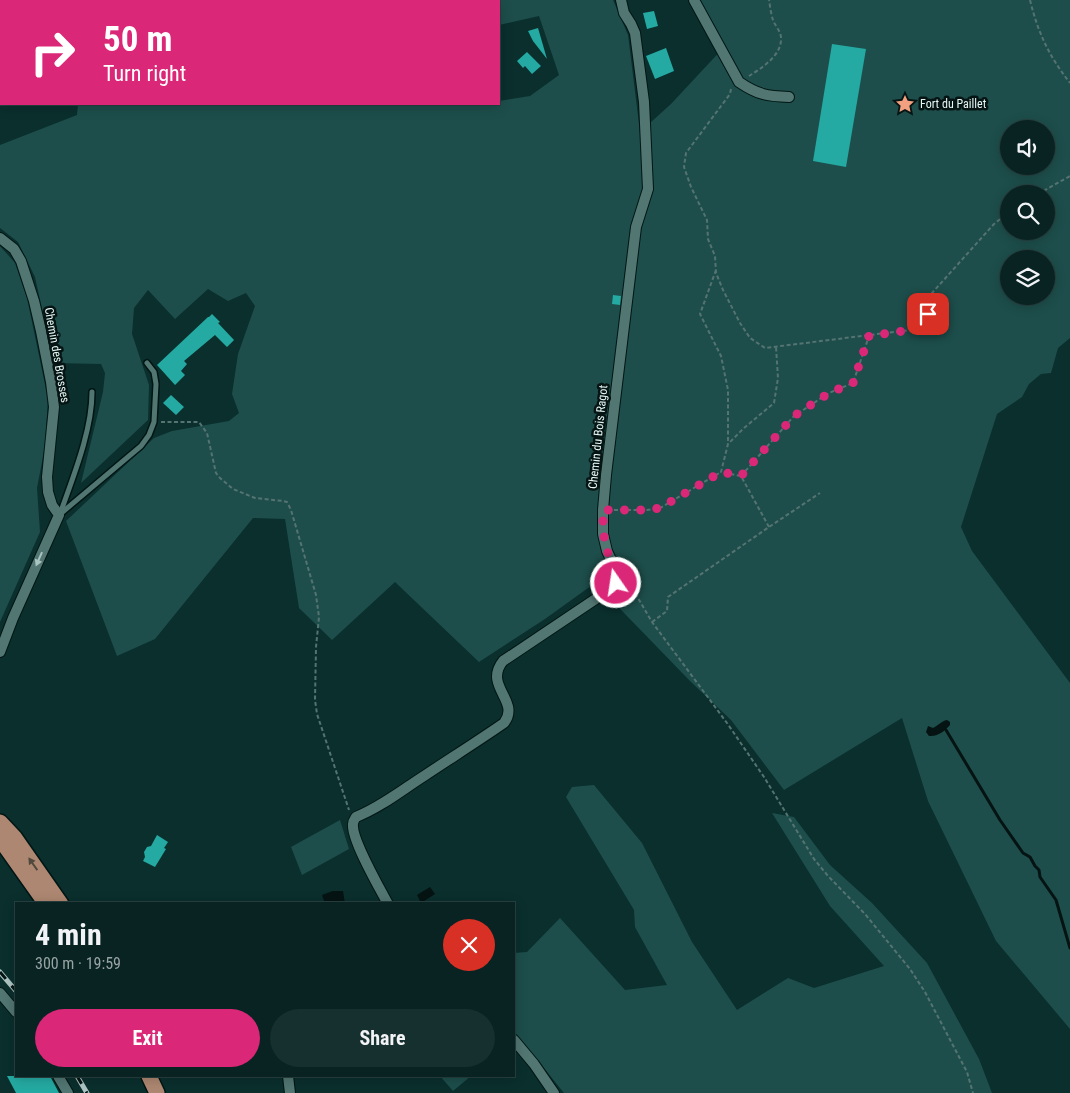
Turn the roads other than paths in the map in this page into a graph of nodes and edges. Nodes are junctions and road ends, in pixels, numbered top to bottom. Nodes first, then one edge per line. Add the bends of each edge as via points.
1 (621, 0) edge
2 (694, 0) edge
3 (789, 97) dead end
4 (0, 238) edge
5 (147, 363) dead end
6 (92, 392) dead end
7 (60, 515) junction
8 (0, 652) edge
9 (0, 822) edge
10 (0, 839) edge
11 (45, 902) edge
12 (61, 902) edge
13 (387, 902) edge
14 (0, 993) edge
15 (15, 1011) edge
16 (515, 1041) edge
17 (59, 1077) edge
18 (139, 1077) edge
19 (149, 1077) edge
20 (288, 1077) edge
21 (68, 1093) edge
22 (147, 1093) edge
23 (157, 1093) edge
24 (290, 1093) edge
25 (554, 1093) edge

1 - 13 street, Chemin du Bois Ragot via 635,33 644,102 648,189 636,227 603,510 604,543 618,575 616,583 503,661 496,676 509,708 504,723 356,817 352,826 355,836
2 - 3 street via 739,82 769,96
4 - 7 street, Chemin des Brosses via 14,249 21,261 38,316 54,407 48,492
5 - 7 lane via 155,378 154,422 149,436
6 - 7 lane via 89,424
7 -> 8 street
12 -> 9 main road
10 - 11 main road
14 - 15 street
16 - 25 street
17 - 21 street
18 - 22 main road
19 - 23 main road
20 - 24 street

